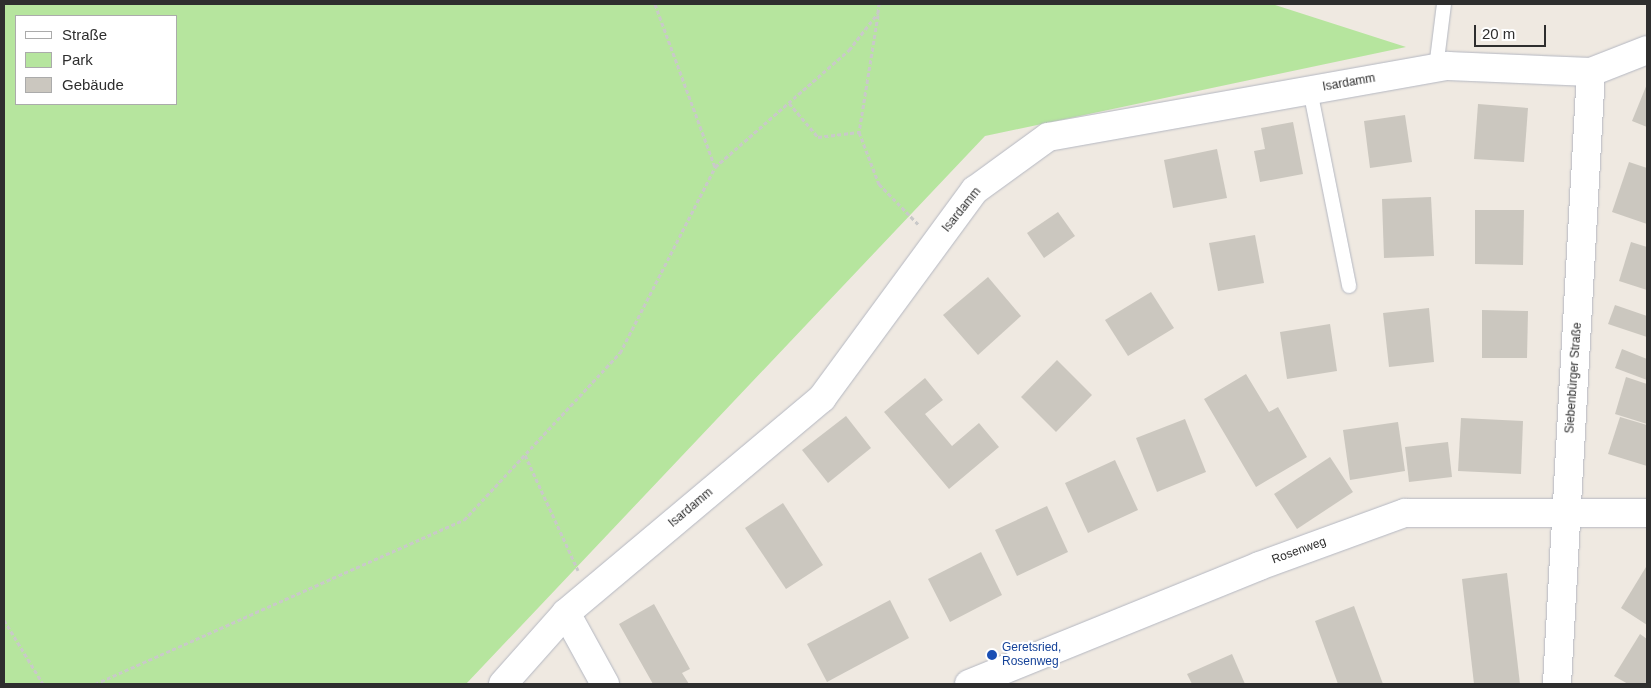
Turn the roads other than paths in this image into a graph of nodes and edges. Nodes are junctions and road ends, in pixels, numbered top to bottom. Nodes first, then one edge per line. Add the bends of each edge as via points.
1 (1444, 4) edge
2 (1647, 50) edge
3 (1436, 68) junction
4 (1591, 72) junction
5 (1310, 90) junction
6 (1349, 286) dead end
7 (1564, 511) junction
8 (1647, 513) edge
9 (566, 613) junction
10 (503, 684) edge
11 (605, 684) edge
12 (969, 684) edge
13 (1557, 684) edge

1 - 3 lane
2 - 4 street, Isardamm
3 - 4 street, Isardamm
3 - 5 street, Isardamm
4 - 7 street, Siebenbürger Straße via 1588,175
5 - 6 lane
5 - 9 street, Isardamm via 1048,137 975,190 822,398
7 - 8 street, Rosenweg
7 - 12 street, Rosenweg via 1405,513 1259,566
7 - 13 street, Siebenbürger Straße
9 - 10 street, Isardamm
9 - 11 street

